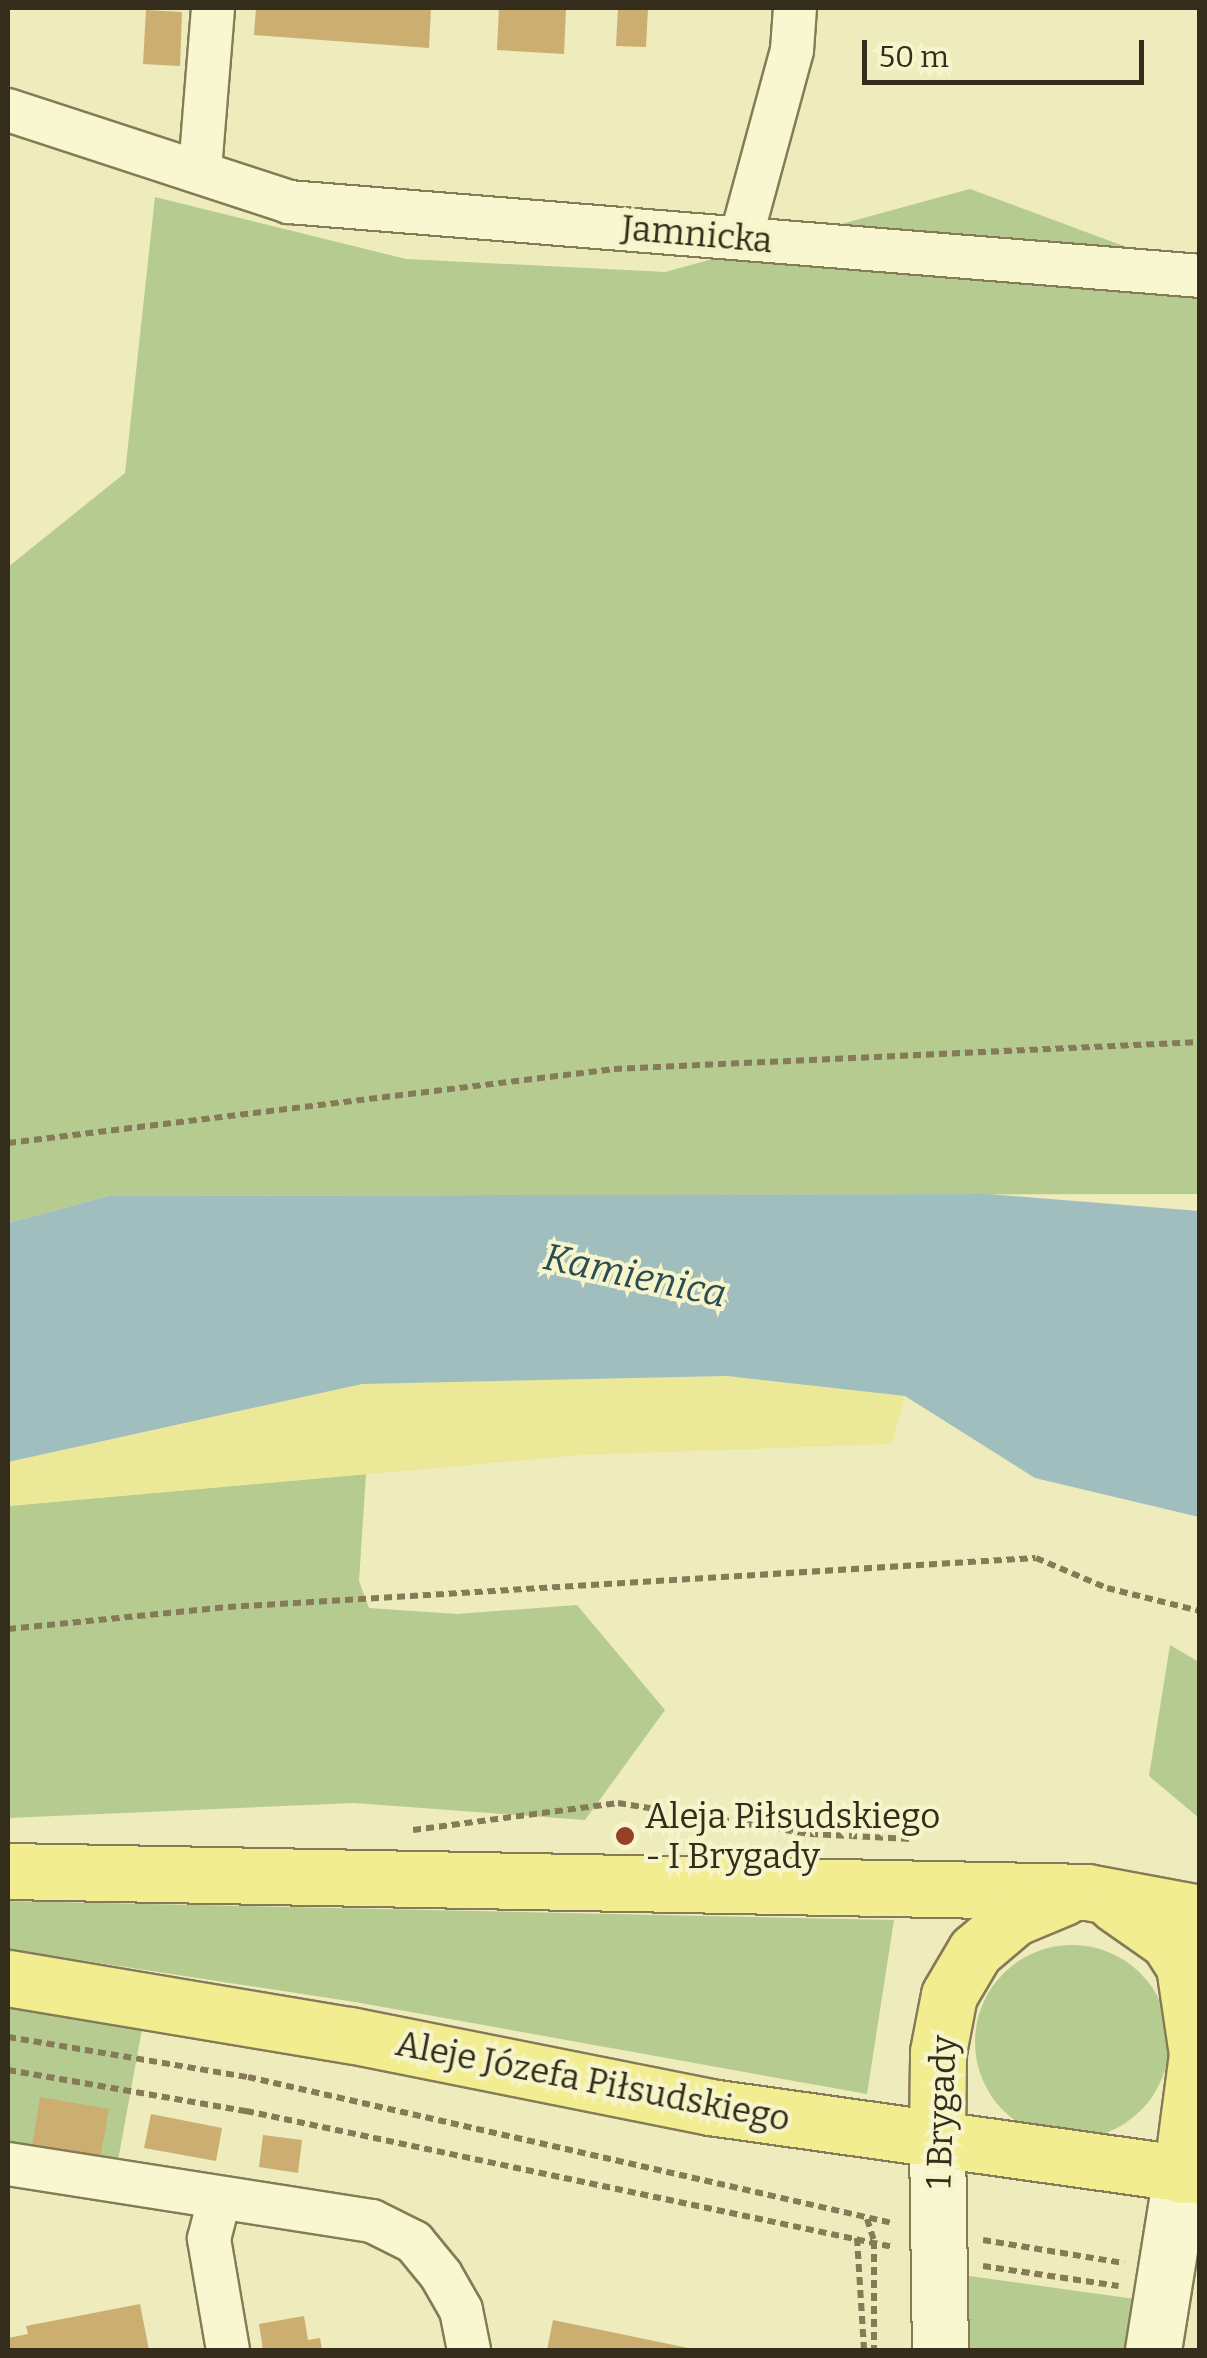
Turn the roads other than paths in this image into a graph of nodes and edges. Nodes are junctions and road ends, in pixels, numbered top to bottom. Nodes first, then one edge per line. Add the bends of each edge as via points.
1 (214, 8) edge
2 (795, 8) edge
3 (8, 110) edge
4 (200, 170) junction
5 (741, 238) junction
6 (1200, 276) edge
7 (8, 1871) edge
8 (1087, 1892) junction
9 (1200, 1913) edge
10 (8, 1978) edge
11 (937, 2140) junction
12 (8, 2164) edge
13 (1190, 2176) edge
14 (218, 2200) junction
15 (1176, 2277) edge
16 (228, 2350) edge
17 (468, 2350) edge
18 (940, 2350) edge
19 (1154, 2350) edge

1 - 4 street
2 - 5 street via 792,50
3 - 4 street, Jamnicka
4 - 5 street, Jamnicka via 289,202
5 - 6 street, Jamnicka
7 - 8 main road
8 - 9 main road
8 - 11 main road, 1 Brygady via 1045,1900 976,1951 949,1995 938,2052
8 - 13 main road via 1132,1912 1168,1941 1184,1966 1197,2054
10 - 11 main road, Aleje Józefa Piłsudskiego via 710,2107
11 - 13 main road, Aleje Józefa Piłsudskiego
11 - 18 street, 1 Brygady
12 - 14 street
13 - 15 street
14 - 16 street via 210,2239
14 - 17 street via 372,2221 414,2242 461,2310
15 - 19 street

